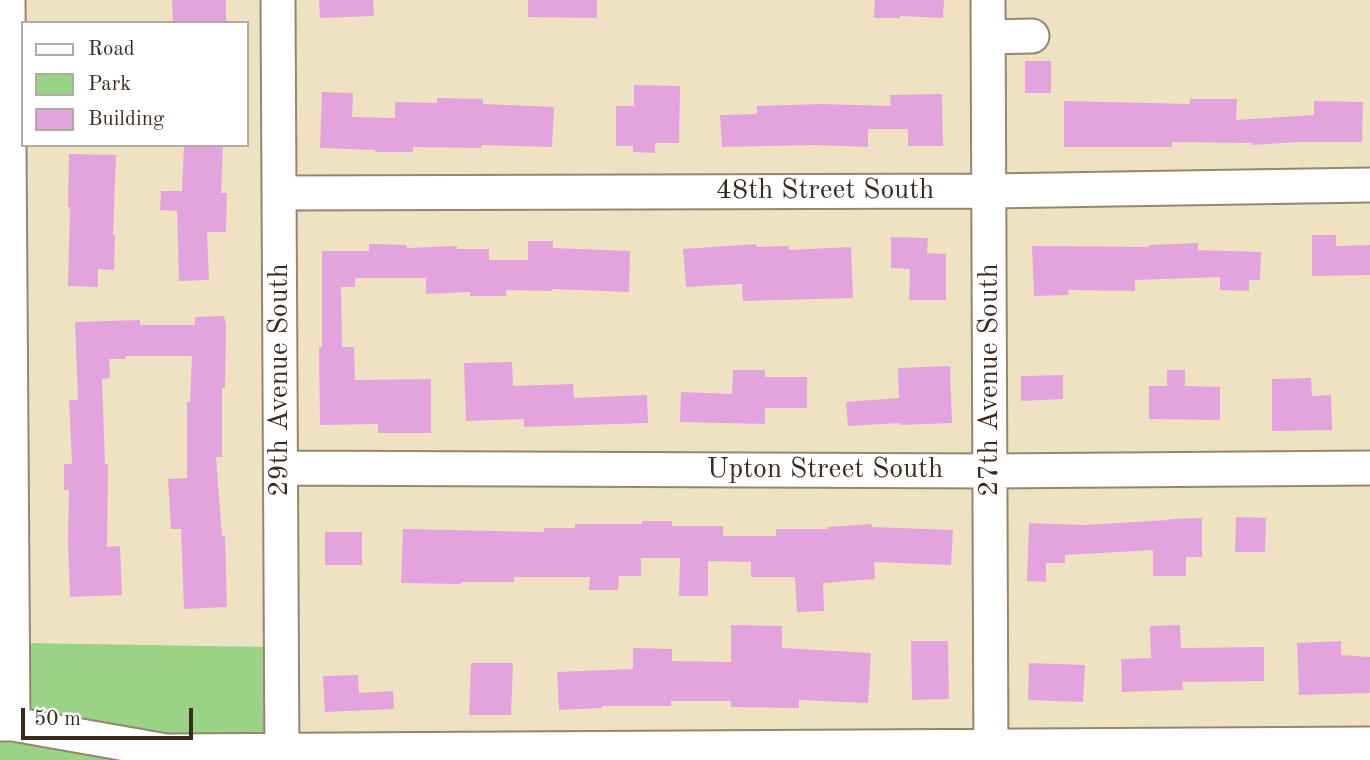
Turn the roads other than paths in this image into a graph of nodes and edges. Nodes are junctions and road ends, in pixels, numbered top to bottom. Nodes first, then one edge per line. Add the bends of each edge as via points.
1 (8, 0) edge
2 (278, 0) edge
3 (988, 0) edge
4 (1032, 36) dead end
5 (988, 37) junction
6 (16, 82) edge
7 (1370, 185) edge
8 (989, 191) junction
9 (279, 193) junction
10 (281, 468) junction
11 (1370, 468) edge
12 (990, 471) junction
13 (6, 724) edge
14 (1370, 744) edge
15 (990, 753) edge
16 (282, 755) edge
17 (165, 756) edge

1 - 6 street
2 - 9 street, 29th Avenue South
3 - 5 street, 27th Avenue South
4 - 5 street
5 - 8 street, 27th Avenue South
6 - 13 street
7 - 8 street, 48th Street South
8 - 9 street, 48th Street South
8 - 12 street, 27th Avenue South
9 - 10 street, 29th Avenue South
10 - 12 street, Upton Street South
10 - 16 street, 29th Avenue South
11 - 12 street, Upton Street South
12 - 15 street, 27th Avenue South
13 - 17 street
14 - 15 street
15 - 16 street
16 - 17 street

